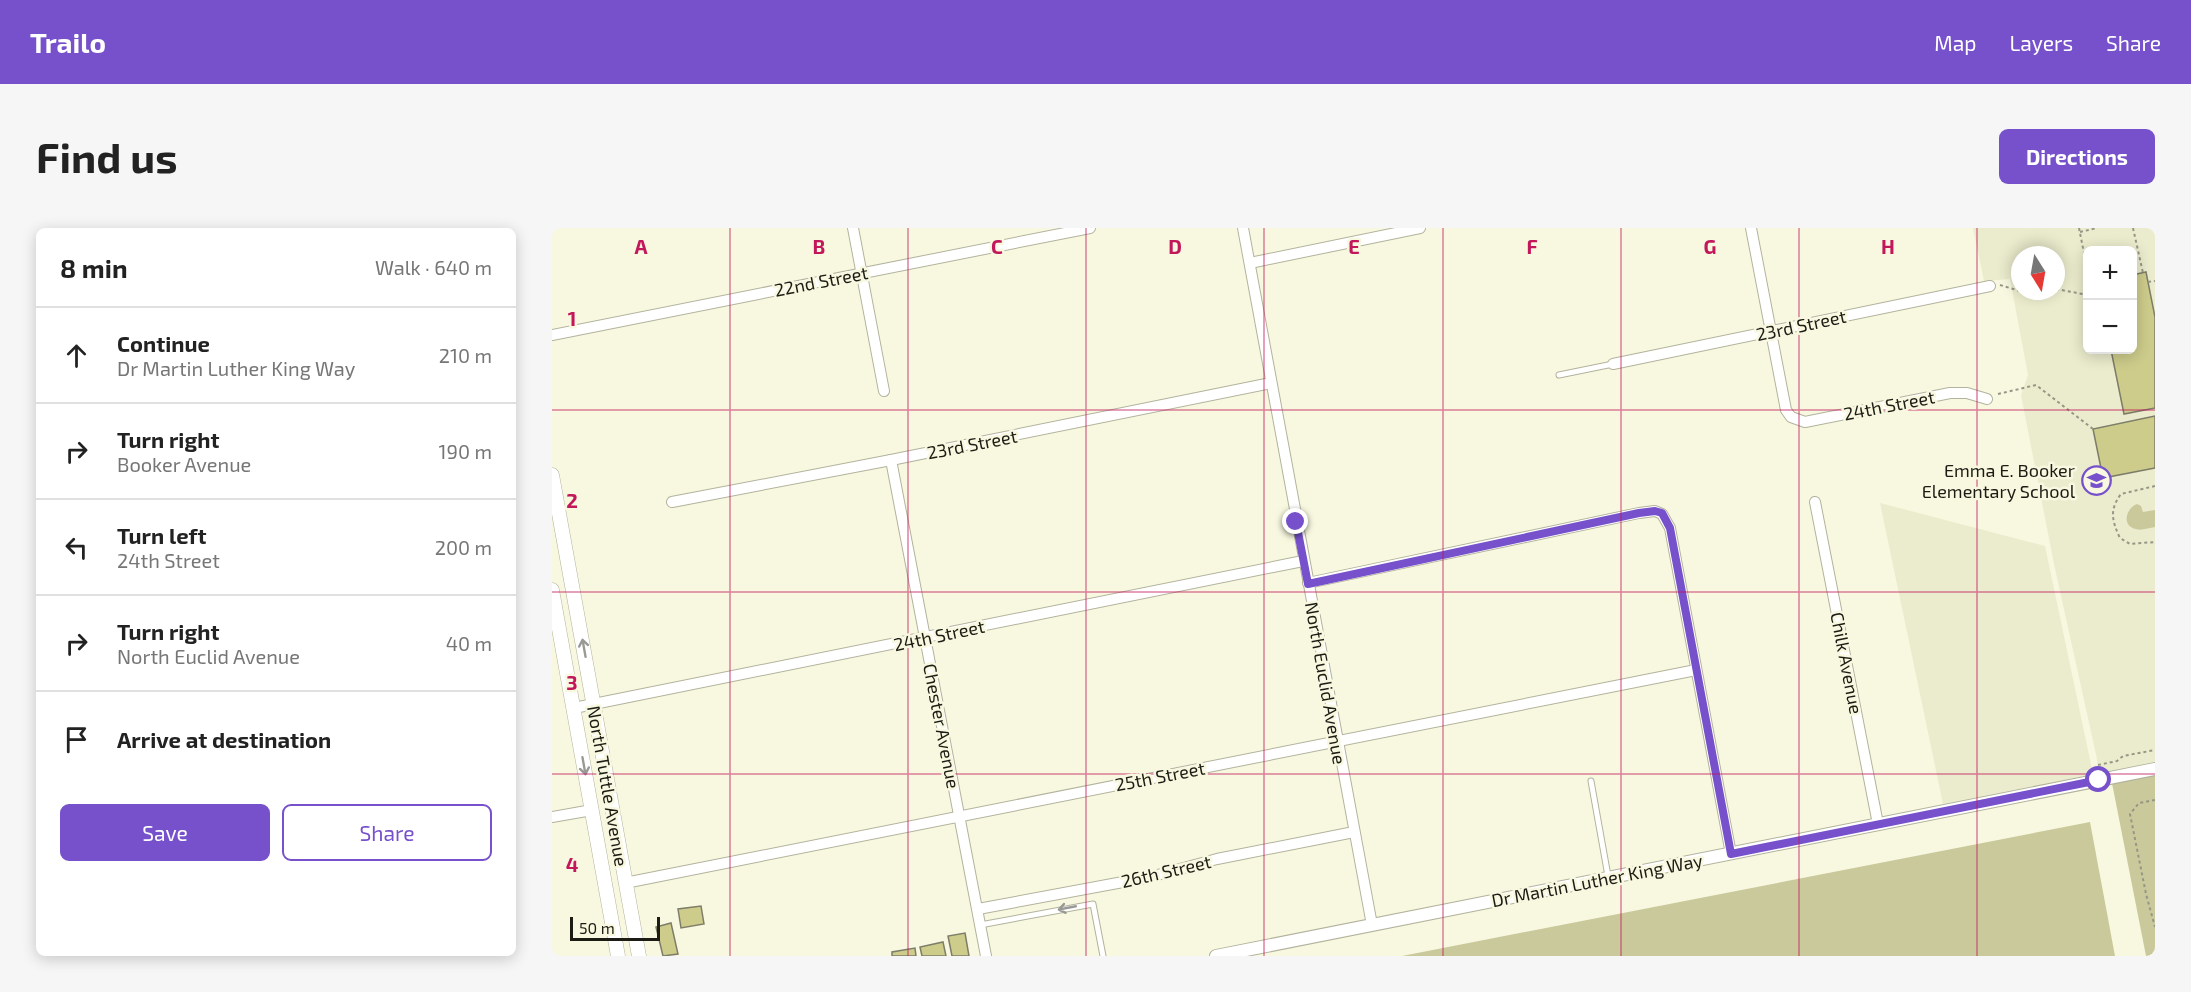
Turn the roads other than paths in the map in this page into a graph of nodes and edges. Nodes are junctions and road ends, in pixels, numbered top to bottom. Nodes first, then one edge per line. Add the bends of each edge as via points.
1 (854, 228) edge
2 (1090, 228) edge
3 (1243, 228) edge
4 (1420, 228) edge
5 (1751, 228) edge
6 (1250, 263) junction
7 (862, 273) junction
8 (1990, 286) dead end
9 (1771, 331) junction
10 (552, 335) edge
11 (1613, 364) joint
12 (1559, 375) dead end
13 (1271, 383) junction
14 (884, 391) dead end
15 (1987, 399) road end
16 (891, 460) junction
17 (552, 475) edge
18 (672, 502) dead end
19 (1815, 502) dead end
20 (1303, 561) junction
21 (1308, 584) junction
22 (552, 591) edge
23 (925, 637) junction
24 (1696, 670) junction
25 (594, 706) junction
26 (574, 708) junction
27 (1337, 741) junction
28 (2155, 769) edge
29 (1591, 781) dead end
30 (592, 810) junction
31 (552, 816) edge
32 (960, 816) junction
33 (1878, 824) junction
34 (1354, 832) junction
35 (1731, 854) junction
36 (1608, 878) junction
37 (625, 883) junction
38 (978, 909) junction
39 (980, 925) junction
40 (1372, 925) junction
41 (618, 956) edge
42 (639, 956) edge
43 (986, 956) edge
44 (1103, 956) edge
45 (1216, 956) edge

1 - 7 street
2 - 7 street, 22nd Street
3 - 6 street, North Euclid Avenue
4 - 6 street
5 - 9 street
6 - 13 street, North Euclid Avenue
7 - 10 street, 22nd Street
7 - 14 street
8 - 9 street, 23rd Street
9 - 11 street, 23rd Street
9 - 15 street, 24th Street via 1786,410 1791,417 1805,422 1950,393
11 - 12 lane
13 - 16 street, 23rd Street
13 - 20 street, North Euclid Avenue
16 - 18 street, 23rd Street
16 - 23 street, Chester Avenue
25 -> 17 main road, North Tuttle Avenue
19 - 33 street, Chilk Avenue
20 - 21 street, North Euclid Avenue
20 - 23 street, 24th Street
21 - 24 street via 1655,511 1662,513 1670,528
21 - 27 street, North Euclid Avenue
22 - 26 main road, North Tuttle Avenue
23 - 25 street, 24th Street
23 - 32 street, Chester Avenue
24 - 27 street, 25th Street
24 - 35 street
25 - 26 street, 24th Street
25 - 37 main road, North Tuttle Avenue
26 -> 30 main road, North Tuttle Avenue
27 - 32 street, 25th Street
27 - 34 street, North Euclid Avenue
28 - 33 street, Dr Martin Luther King Way
29 - 36 lane
30 - 31 street
30 - 41 main road, North Tuttle Avenue
32 - 37 street, 25th Street
32 - 38 street, Chester Avenue
33 - 35 street, Dr Martin Luther King Way
34 - 38 street, 26th Street via 1217,859 1150,877
34 - 40 street, North Euclid Avenue
35 - 36 street, Dr Martin Luther King Way
36 - 40 street, Dr Martin Luther King Way
37 - 42 main road, North Tuttle Avenue
38 - 39 street, Chester Avenue
39 - 43 street, Chester Avenue
44 -> 39 lane via 1093,904
40 - 45 street, Dr Martin Luther King Way

